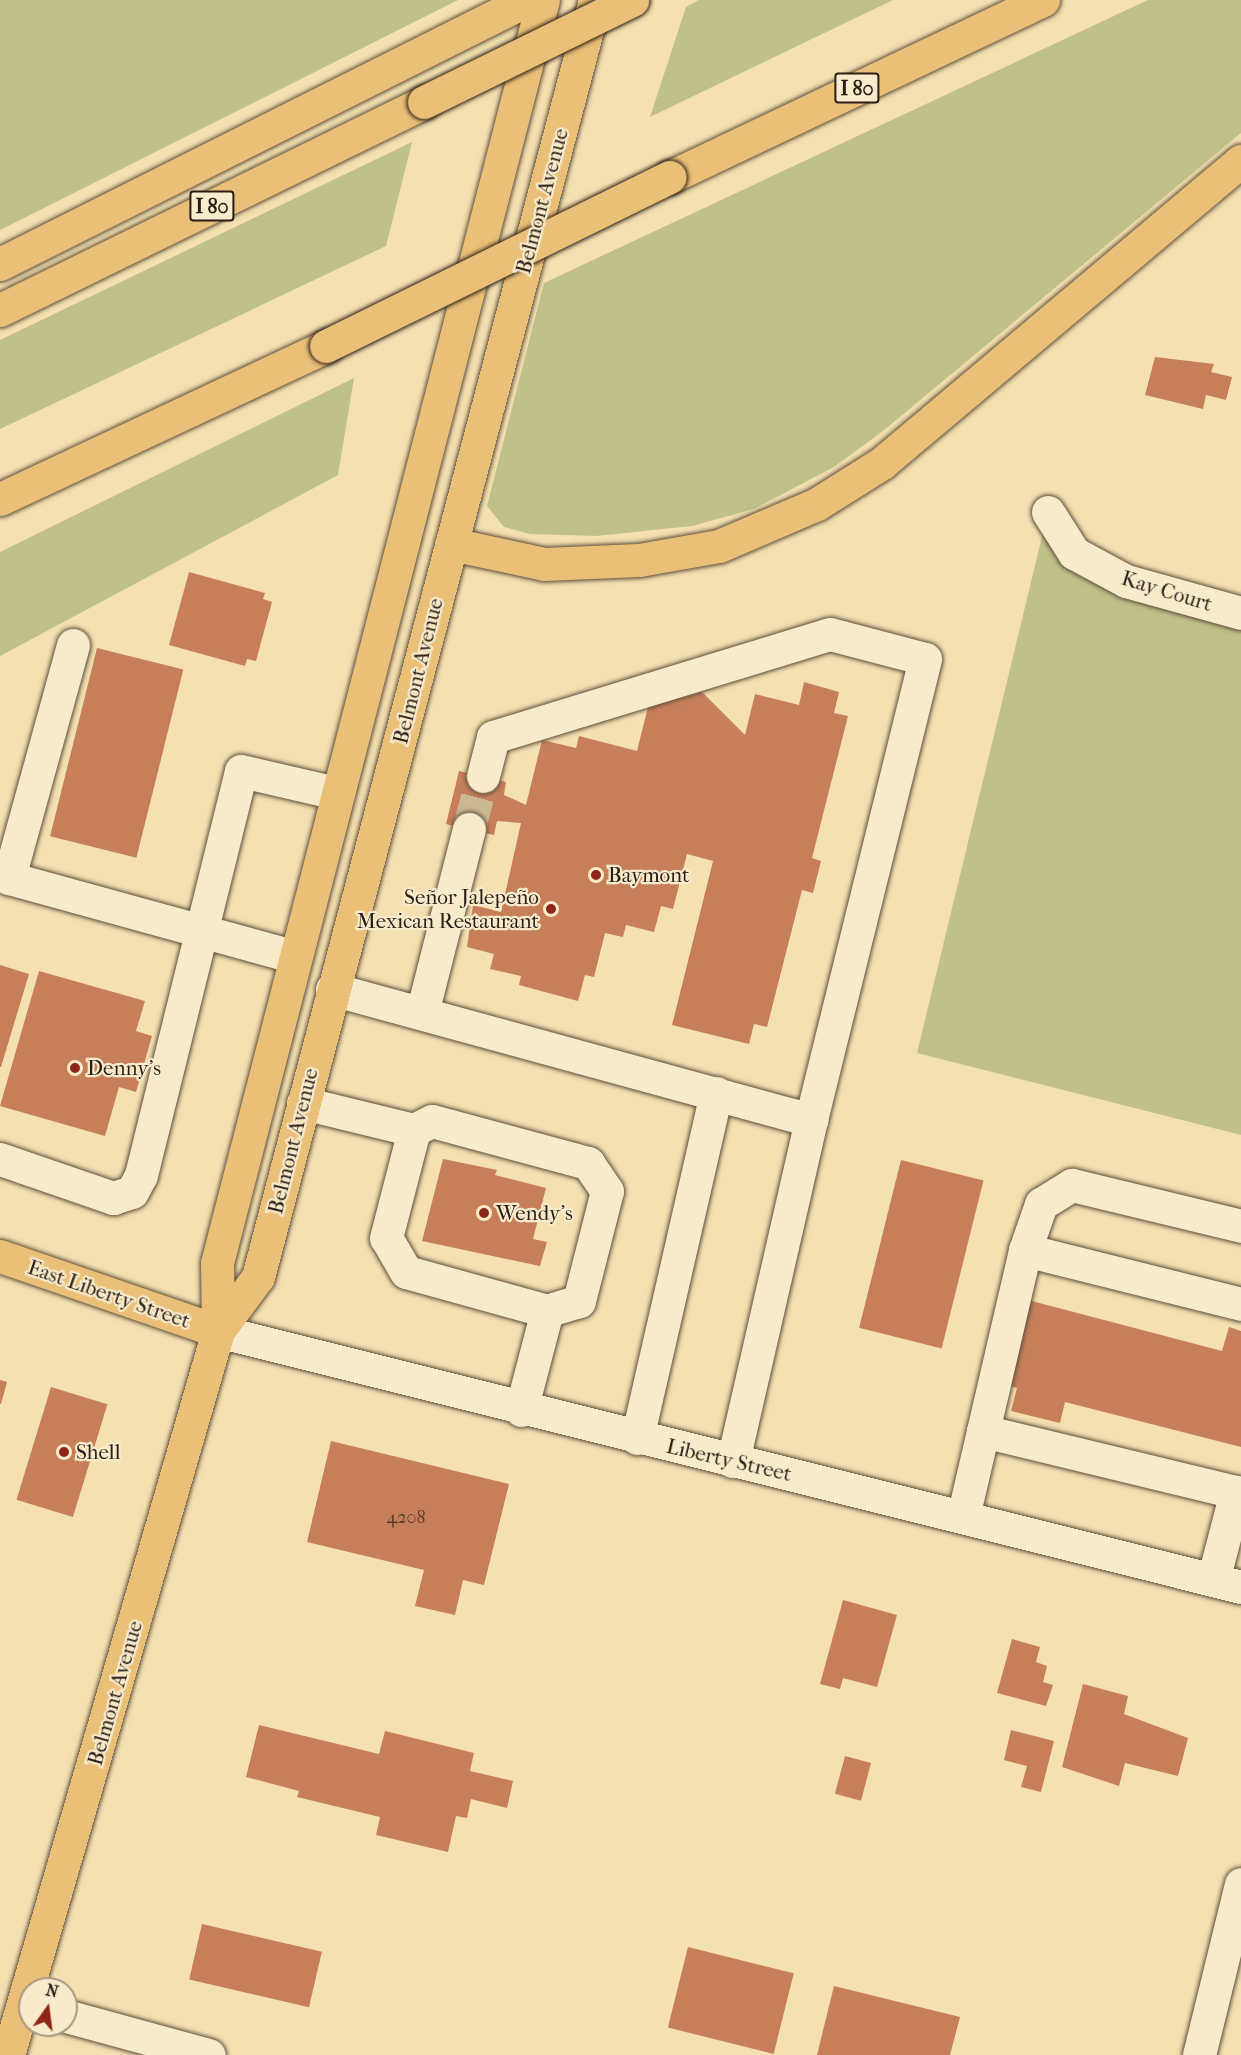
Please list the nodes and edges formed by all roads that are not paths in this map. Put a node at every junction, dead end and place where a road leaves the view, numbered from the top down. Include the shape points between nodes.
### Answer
1 (527, 0) edge
2 (543, 0) edge
3 (595, 0) edge
4 (632, 0) edge
5 (1043, 0) edge
6 (1241, 161) edge
7 (0, 264) edge
8 (0, 310) edge
9 (0, 499) edge
10 (1048, 512) dead end
11 (404, 533) junction
12 (451, 544) junction
13 (1241, 613) edge
14 (73, 645) dead end
15 (483, 776) tunnel mouth
16 (336, 793) junction
17 (469, 829) tunnel mouth
18 (201, 934) junction
19 (295, 957) junction
20 (332, 989) junction
21 (422, 1013) junction
22 (716, 1093) junction
23 (303, 1103) junction
24 (811, 1120) junction
25 (414, 1130) junction
26 (3, 1168) edge
27 (1241, 1226) edge
28 (1025, 1250) junction
29 (0, 1256) edge
30 (1241, 1304) edge
31 (548, 1311) junction
32 (218, 1331) junction
33 (521, 1410) junction
34 (983, 1431) junction
35 (637, 1438) junction
36 (733, 1461) junction
37 (1238, 1493) edge
38 (963, 1517) junction
39 (1227, 1584) edge
40 (1241, 1884) edge
41 (35, 1977) edge
42 (78, 2019) edge
43 (18, 2029) edge
44 (8, 2055) edge
45 (209, 2055) edge
46 (1199, 2055) edge

1 - 7 main road
2 - 11 main road, Belmont Avenue
3 - 12 main road, Belmont Avenue
4 - 8 main road, I 80, bridge
5 - 9 main road, I 80, bridge
6 - 12 main road via 882,462 817,504 719,546 639,560 544,564
10 - 13 street, Kay Court via 1074,553 1126,581
11 - 12 main road
11 - 16 main road, Belmont Avenue
12 - 20 main road, Belmont Avenue
14 - 18 street via 9,878
15 - 24 street via 493,737 830,634 925,659
16 - 18 street via 242,771
16 - 19 main road, Belmont Avenue
17 - 21 street
18 - 19 street
18 - 26 street via 141,1175 132,1191 113,1198
19 - 32 main road, Belmont Avenue via 217,1263
20 - 21 street
20 - 23 main road, Belmont Avenue
21 - 22 street
22 - 24 street
22 - 35 street
23 - 25 street
23 - 32 main road, Belmont Avenue via 258,1277
24 - 36 street
25 - 31 street via 386,1238 406,1272
25 - 31 street via 432,1121 588,1163 607,1191 579,1301
27 - 28 street via 1072,1185 1041,1204
28 - 30 street
28 - 34 street
29 - 32 main road, East Liberty Street
31 - 33 street
32 - 33 street, Liberty Street
32 - 41 main road, Belmont Avenue
33 - 35 street, Liberty Street
34 - 37 street
34 - 38 street
35 - 36 street, Liberty Street
36 - 38 street, Liberty Street
37 - 39 street
38 - 39 street, Liberty Street
40 - 46 street
42 - 45 street
43 - 44 main road, Belmont Avenue

